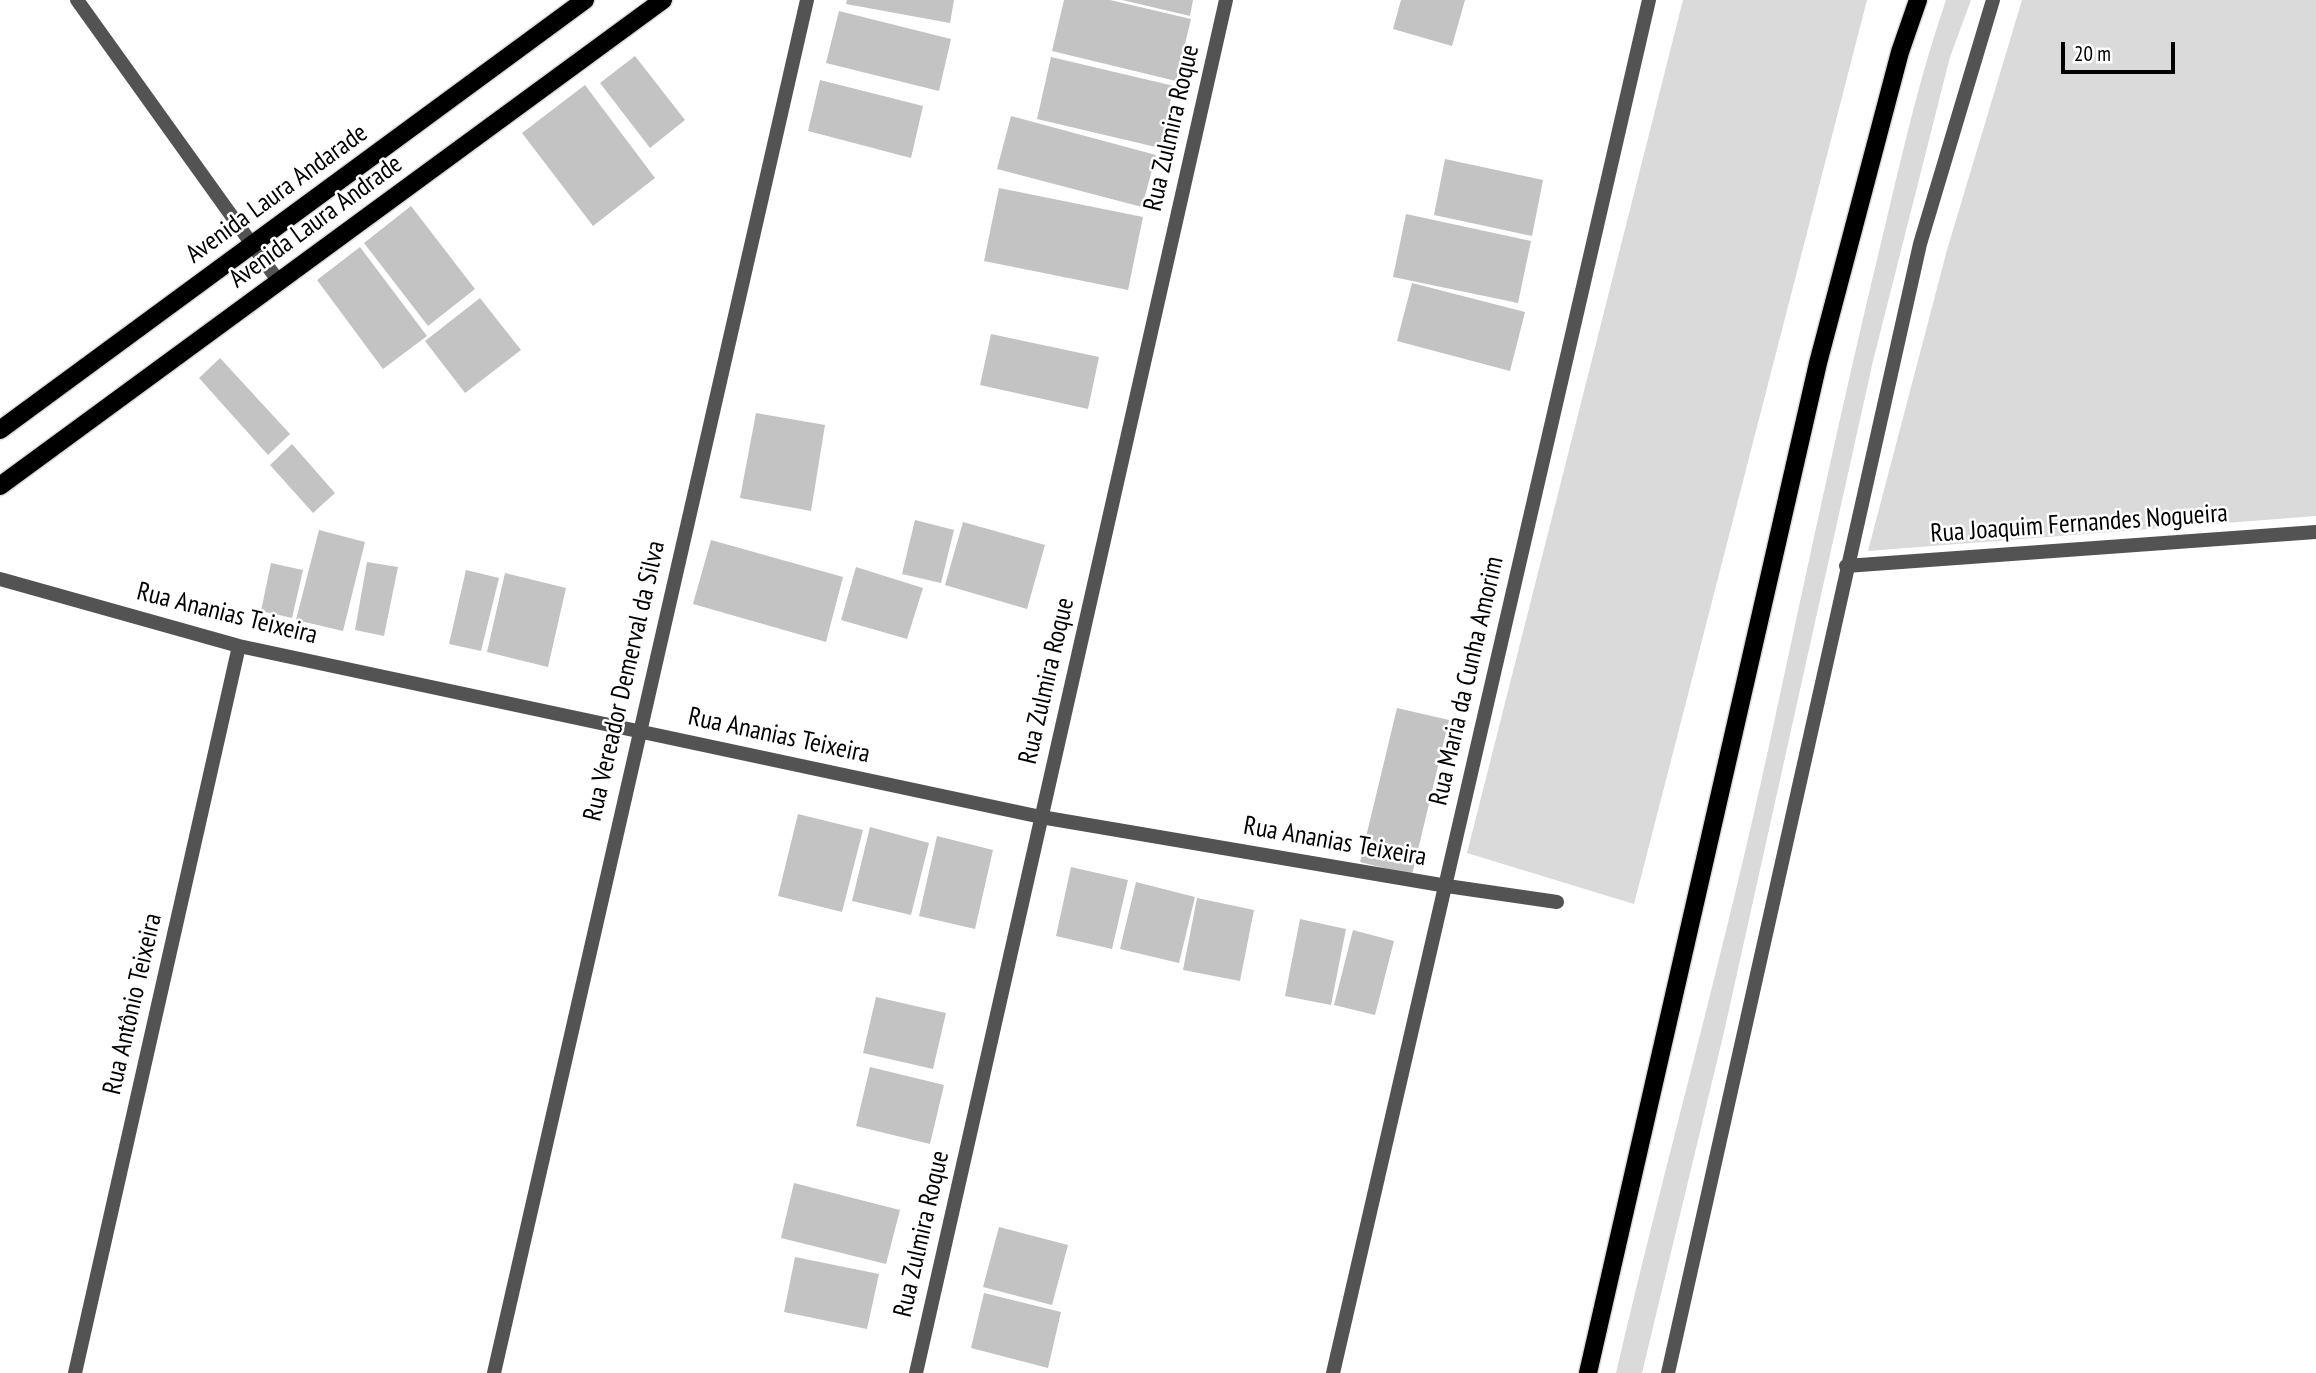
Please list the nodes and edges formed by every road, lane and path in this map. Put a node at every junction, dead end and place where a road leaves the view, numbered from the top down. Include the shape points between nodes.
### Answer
1 (77, 0) edge
2 (585, 0) edge
3 (663, 0) edge
4 (807, 0) edge
5 (1226, 0) edge
6 (1649, 0) edge
7 (1918, 0) edge
8 (1993, 0) edge
9 (252, 244) junction
10 (279, 282) junction
11 (0, 430) edge
12 (0, 486) edge
13 (2316, 532) edge
14 (1846, 566) junction
15 (0, 579) edge
16 (239, 646) junction
17 (639, 731) junction
18 (1041, 817) junction
19 (1447, 886) junction
20 (1557, 902) dead end
21 (75, 1373) edge
22 (494, 1373) edge
23 (916, 1373) edge
24 (1333, 1373) edge
25 (1588, 1373) edge
26 (1668, 1373) edge

1 - 9 street
2 - 9 main road, Avenida Laura Andarade
3 - 10 main road, Avenida Laura Andrade
4 - 17 street, Rua Vereador Demerval da Silva
5 - 18 street, Rua Zulmira Roque
6 - 19 street, Rua Maria da Cunha Amorim
7 - 25 main road via 1900,52 1818,363
8 - 14 street via 1920,244
9 - 10 street
9 - 11 main road, Avenida Laura Andarade
10 - 12 main road, Avenida Laura Andrade
13 - 14 street, Rua Joaquim Fernandes Nogueira
14 - 26 street
15 - 16 street, Rua Ananias Teixeira
16 - 17 street, Rua Ananias Teixeira
16 - 21 street, Rua Antônio Teixeira
17 - 18 street, Rua Ananias Teixeira
17 - 22 street, Rua Vereador Demerval da Silva
18 - 19 street, Rua Ananias Teixeira
18 - 23 street, Rua Zulmira Roque
19 - 20 street, Rua Ananias Teixeira
19 - 24 street, Rua Maria da Cunha Amorim

